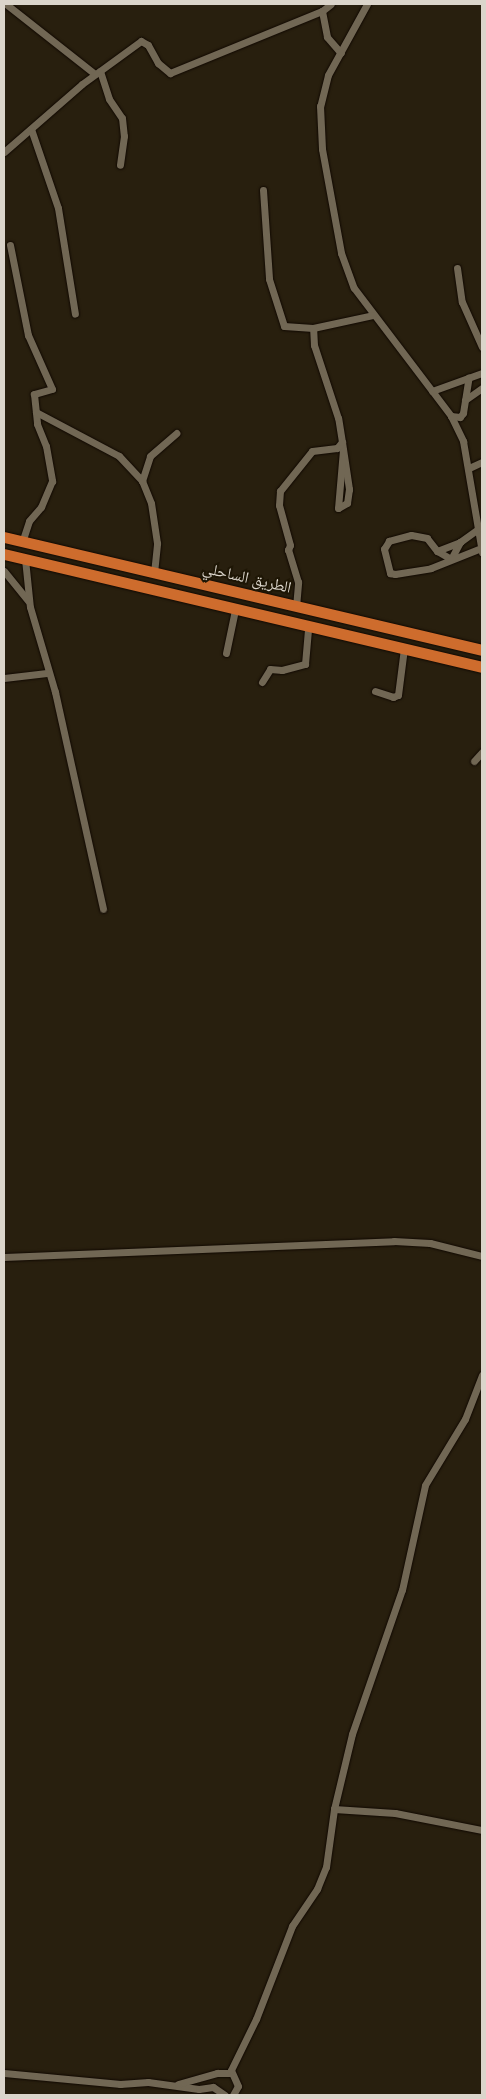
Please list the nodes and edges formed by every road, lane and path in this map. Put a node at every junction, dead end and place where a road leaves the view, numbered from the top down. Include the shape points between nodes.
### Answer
1 (6, 4) edge
2 (331, 4) edge
3 (367, 4) edge
4 (322, 10) junction
5 (341, 53) junction
6 (98, 72) junction
7 (31, 129) junction
8 (4, 152) edge
9 (120, 165) dead end
10 (263, 190) dead end
11 (10, 245) dead end
12 (457, 268) dead end
13 (75, 314) dead end
14 (373, 315) junction
15 (313, 328) junction
16 (482, 347) edge
17 (482, 373) edge
18 (469, 378) junction
19 (482, 388) edge
20 (432, 391) junction
21 (465, 400) junction
22 (36, 412) junction
23 (451, 416) junction
24 (176, 433) dead end
25 (342, 446) junction
26 (482, 462) edge
27 (470, 468) junction
28 (142, 481) junction
29 (478, 529) junction
30 (4, 537) edge
31 (22, 542) junction
32 (460, 542) junction
33 (482, 550) edge
34 (436, 551) junction
35 (4, 554) edge
36 (26, 559) junction
37 (452, 559) junction
38 (4, 571) edge
39 (154, 573) junction
40 (28, 601) junction
41 (296, 607) junction
42 (235, 610) junction
43 (308, 627) junction
44 (482, 643) edge
45 (468, 646) junction
46 (404, 648) junction
47 (482, 650) edge
48 (226, 653) dead end
49 (482, 667) edge
50 (47, 673) junction
51 (4, 678) edge
52 (262, 682) dead end
53 (375, 691) dead end
54 (482, 752) edge
55 (474, 761) dead end
56 (103, 909) dead end
57 (4, 1256) edge
58 (482, 1256) edge
59 (482, 1375) edge
60 (334, 1809) junction
61 (482, 1830) edge
62 (4, 2073) edge
63 (231, 2073) junction
64 (174, 2085) junction
65 (225, 2095) edge
66 (233, 2095) edge

1 - 6 street
2 - 4 street
3 - 5 street
4 - 5 street via 327,37
4 - 6 street via 170,73 158,63 148,45 141,41
5 - 14 street via 328,75 320,106 322,149 341,253 354,288
6 - 7 street
6 - 9 street via 109,99 122,118 124,136
7 - 8 street
7 - 13 street via 58,208
10 - 15 street via 270,279 284,326
11 - 22 street via 28,334 52,389 34,394
12 - 16 street via 462,302
14 - 15 street
14 - 20 street
15 - 25 street via 314,345 338,418
17 - 18 street
18 - 20 street
18 - 21 street
19 - 21 street
20 - 23 street
21 - 23 street via 460,417
22 - 28 street via 119,456
22 - 31 street via 52,481 41,507 28,521
23 - 27 street via 463,441
24 - 28 street via 150,456
25 - 25 street via 349,489 347,503 338,508
25 - 41 street via 312,451 280,491 280,505 290,545 288,550 298,582
26 - 27 street
27 - 29 street
28 - 39 street via 150,503 157,543
29 - 32 street
29 - 33 street
30 - 31 highway, الطريق الساحلي
31 - 39 highway, الطريق الساحلي
32 - 34 street
32 - 37 street
33 - 37 street
34 - 37 street
34 - 37 street via 427,538 411,535 389,541 384,549 390,573 395,574 431,568
35 - 36 highway, الطريق الساحلي
36 - 40 street
36 - 42 highway, الطريق الساحلي
38 - 40 street
39 - 41 highway, الطريق الساحلي
40 - 50 street
41 - 45 highway, الطريق الساحلي
42 - 43 highway, الطريق الساحلي
42 - 48 street
43 - 46 highway, الطريق الساحلي
43 - 52 street via 305,664 282,670 270,668
44 - 45 highway
45 - 47 highway, الطريق الساحلي
46 - 49 highway, الطريق الساحلي
46 - 53 street via 398,695 393,697
50 - 51 street
50 - 56 street via 70,754
54 - 55 street
57 - 58 street via 394,1241 430,1243
59 - 60 street via 465,1419 425,1484 402,1590 355,1722
60 - 61 street via 395,1813
60 - 63 street via 331,1847 321,1880 292,1926
62 - 64 street via 120,2084
63 - 64 street via 217,2073
63 - 66 street via 238,2086
64 - 65 street via 216,2088

